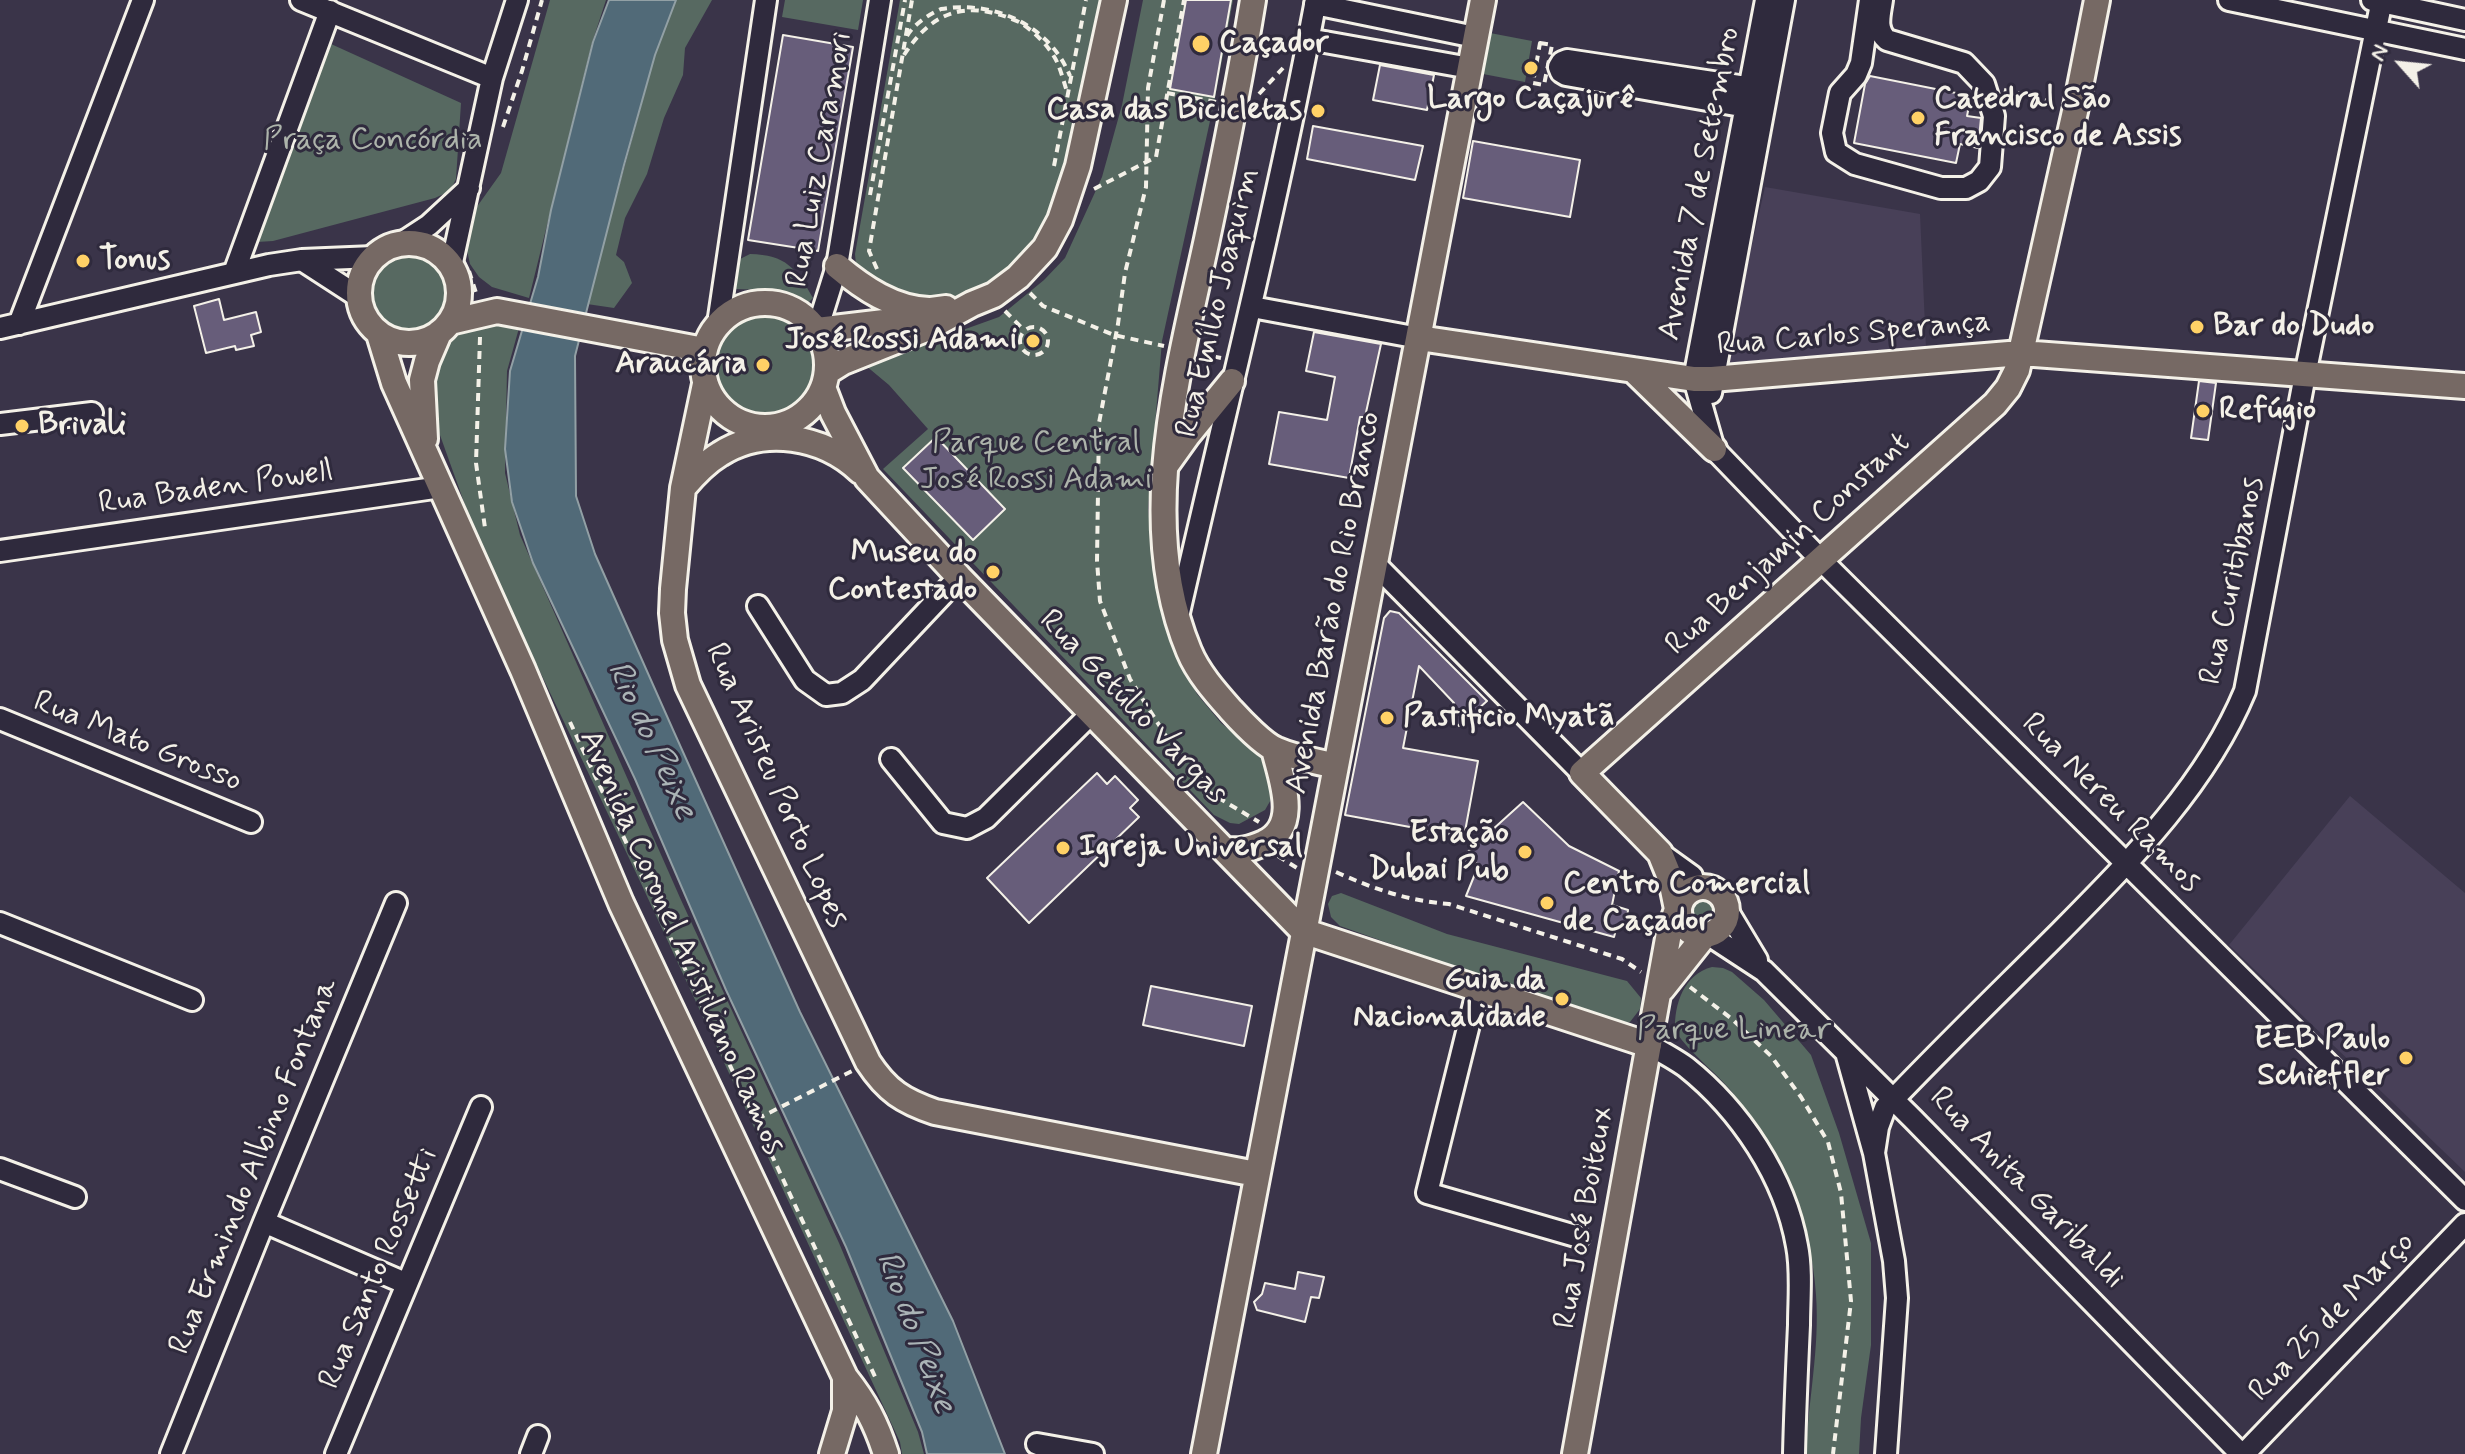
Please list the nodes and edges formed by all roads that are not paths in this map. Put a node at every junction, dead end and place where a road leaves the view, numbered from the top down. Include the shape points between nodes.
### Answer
1 (143, 0) edge
2 (301, 0) edge
3 (517, 0) edge
4 (766, 0) edge
5 (880, 0) edge
6 (1114, 0) edge
7 (1253, 0) edge
8 (1483, 0) edge
9 (1766, 0) edge
10 (1784, 0) edge
11 (1870, 0) edge
12 (1882, 0) edge
13 (2097, 0) edge
14 (2233, 0) edge
15 (2378, 1) edge
16 (1315, 2) edge
17 (330, 11) junction
18 (2465, 20) edge
19 (2376, 30) junction
20 (1475, 37) junction
21 (1308, 39) junction
22 (2465, 49) edge
23 (1470, 68) junction
24 (492, 78) junction
25 (1757, 99) junction
26 (469, 188) junction
27 (400, 244) junction
28 (374, 257) junction
29 (302, 260) junction
30 (837, 266) junction
31 (234, 273) junction
32 (455, 276) junction
33 (359, 297) junction
34 (972, 304) junction
35 (1252, 307) junction
36 (931, 310) junction
37 (497, 313) junction
38 (718, 324) junction
39 (10, 326) edge
40 (445, 327) junction
41 (817, 330) junction
42 (379, 334) junction
43 (1419, 338) junction
44 (704, 350) junction
45 (2021, 353) junction
46 (1633, 370) junction
47 (2305, 375) junction
48 (1703, 379) junction
49 (825, 380) junction
50 (1232, 381) junction
51 (705, 384) junction
52 (2465, 386) edge
53 (92, 413) dead end
54 (0, 424) edge
55 (1714, 449) junction
56 (426, 453) junction
57 (1164, 470) junction
58 (867, 478) junction
59 (441, 487) junction
60 (683, 488) junction
61 (0, 551) edge
62 (1821, 560) junction
63 (1376, 565) junction
64 (959, 577) junction
65 (758, 606) dead end
66 (1178, 619) junction
67 (1092, 713) junction
68 (0, 719) edge
69 (1274, 749) junction
70 (891, 759) dead end
71 (1335, 766) junction
72 (1582, 773) junction
73 (251, 822) dead end
74 (1226, 850) junction
75 (1660, 853) junction
76 (2128, 864) junction
77 (1692, 876) dead end
78 (396, 903) dead end
79 (1677, 909) junction
80 (1727, 910) junction
81 (0, 923) edge
82 (1303, 931) junction
83 (1707, 935) junction
84 (1764, 971) junction
85 (1662, 985) junction
86 (1478, 988) junction
87 (192, 1000) dead end
88 (1649, 1045) junction
89 (1847, 1054) junction
90 (1893, 1099) junction
91 (481, 1107) dead end
92 (1874, 1153) junction
93 (0, 1169) edge
94 (1256, 1174) junction
95 (75, 1197) dead end
96 (2465, 1200) edge
97 (264, 1222) junction
98 (2465, 1224) edge
99 (1579, 1237) dead end
100 (405, 1283) junction
101 (845, 1377) junction
102 (1037, 1444) dead end
103 (171, 1454) edge
104 (336, 1454) edge
105 (832, 1454) edge
106 (886, 1454) edge
107 (1093, 1454) edge
108 (1204, 1454) edge
109 (1575, 1454) edge
110 (1794, 1454) edge
111 (1886, 1454) edge
112 (2242, 1454) edge

1 - 39 street
2 - 17 street
3 - 24 street
4 - 38 street
5 - 30 street, Rua Luiz Caramori
6 - 34 main road via 1086,133 1060,220 1045,248 1018,277
7 - 57 main road
8 - 20 main road, Avenida Barão do Rio Branco
9 - 25 street, Avenida 7 de Setembro
10 - 25 street, Avenida 7 de Setembro
11 - 12 street via 1861,63 1840,93 1832,133 1836,152 1855,164 1913,181 1966,188 1990,167 1994,116 1984,84 1964,63 1887,40 1878,26
13 - 45 main road, Rua Benjamin Constant
14 - 19 street
15 - 18 street
15 - 19 street, Rua Curitibanos
16 - 20 street
16 - 21 street, Rua Emílio Joaquim
17 - 24 street
17 - 31 street
19 - 22 street
19 - 47 street, Rua Curitibanos
20 - 23 main road, Avenida Barão do Rio Branco
21 - 23 street
21 - 35 street, Rua Emílio Joaquim
23 - 43 main road, Avenida Barão do Rio Branco
24 - 26 street
25 - 25 street via 1567,60 1559,67 1566,75
25 - 48 street, Avenida 7 de Setembro
26 - 27 street
26 - 32 street
27 - 28 main road
27 - 32 main road via 429,247 442,255
28 - 29 street
28 - 33 main road via 365,269
29 - 31 street
29 - 33 street
30 - 36 main road via 879,295
30 - 41 street, Rua Luiz Caramori
31 - 39 street
32 - 37 main road
32 - 40 main road via 459,297
33 - 42 main road via 362,312
34 - 36 main road
34 - 49 main road via 843,362
35 - 43 street, Rua Carlos Sperança
35 - 50 street, Rua Emílio Joaquim
36 - 41 main road via 901,320
37 - 40 main road
37 - 44 main road
38 - 41 main road via 745,305 761,302 793,308
38 - 44 main road
40 - 42 main road via 425,341 409,344
40 - 56 main road, Avenida Coronel Aristiliano Ramos via 422,380
41 - 49 main road
42 - 56 main road, Avenida Coronel Aristiliano Ramos via 394,383
43 - 46 main road, Rua Carlos Sperança
43 - 63 main road, Avenida Barão do Rio Branco
44 - 51 main road
45 - 47 main road, Rua Carlos Sperança
45 - 48 main road, Rua Carlos Sperança
45 - 62 main road, Rua Benjamin Constant via 2017,370 1995,404
46 - 48 main road, Rua Carlos Sperança
46 - 55 main road
47 - 52 main road, Rua Carlos Sperança
47 - 76 street, Rua Curitibanos via 2245,691 2199,774
48 - 55 street, Rua Nereu Ramos
49 - 51 main road via 815,402 796,418 772,427 738,421 724,412
49 - 58 main road, Rua Getúlio Vargas via 833,413
50 - 57 main road
50 - 66 street, Rua Emílio Joaquim
51 - 60 main road, Rua Aristeu Porto Lopes
53 - 54 street
55 - 62 street, Rua Nereu Ramos
56 - 59 main road, Avenida Coronel Aristiliano Ramos
57 - 66 main road via 1167,569
58 - 60 main road via 825,447 773,438 722,452
58 - 64 main road, Rua Getúlio Vargas
59 - 61 street, Rua Baden Powell
59 - 101 main road, Avenida Coronel Aristiliano Ramos via 621,903
60 - 94 main road, Rua Aristeu Porto Lopes via 672,613 680,664 880,1080 911,1103 935,1112
62 - 72 main road, Rua Benjamin Constant
62 - 76 street, Rua Nereu Ramos
63 - 71 main road, Avenida Barão do Rio Branco
63 - 72 street
64 - 65 street via 862,680 842,693 826,695 805,680
64 - 67 main road, Rua Getúlio Vargas
66 - 69 main road via 1190,654 1215,693
67 - 70 street via 986,818 967,828 943,823
67 - 74 main road, Rua Getúlio Vargas
68 - 73 street, Rua Mato Grosso
69 - 71 main road
69 - 74 main road via 1287,805 1282,829 1243,851
71 - 82 main road, Avenida Barão do Rio Branco
72 - 75 main road
74 - 82 main road, Rua Getúlio Vargas
75 - 77 street
75 - 79 main road
76 - 90 street, Rua Curitibanos
76 - 96 street, Rua Nereu Ramos
78 - 97 street, Rua Ermindo Albino Fontana
79 - 80 main road via 1685,894 1707,887 1721,895
79 - 83 main road via 1685,928
79 - 85 main road, Rua José Boiteux
80 - 83 main road via 1723,924
80 - 84 street, Rua Anita Garibaldi
81 - 87 street
82 - 86 main road, Rua Getúlio Vargas
82 - 94 main road, Avenida Barão do Rio Branco
83 - 84 street, Rua Anita Garibaldi
83 - 85 main road, Rua José Boiteux
84 - 89 street, Rua Anita Garibaldi
85 - 88 main road, Rua José Boiteux
86 - 88 main road, Rua Getúlio Vargas
86 - 99 street via 1427,1193
88 - 109 main road, Rua José Boiteux
88 - 110 street via 1684,1066 1719,1097 1767,1165 1783,1200 1797,1246 1800,1293
89 - 90 street, Rua Anita Garibaldi
89 - 92 street
90 - 92 street via 1878,1127
90 - 112 street, Rua Anita Garibaldi
91 - 100 street, Rua Santo Rossetti
92 - 111 street via 1897,1298
93 - 95 street
94 - 108 main road, Avenida Barão do Rio Branco
97 - 100 street
97 - 103 street, Rua Ermindo Albino Fontana
98 - 112 street, Rua 25 de Março
100 - 104 street, Rua Santo Rossetti
101 - 105 main road via 845,1411
101 - 106 main road, Avenida Coronel Aristiliano Ramos via 865,1402
102 - 107 street

